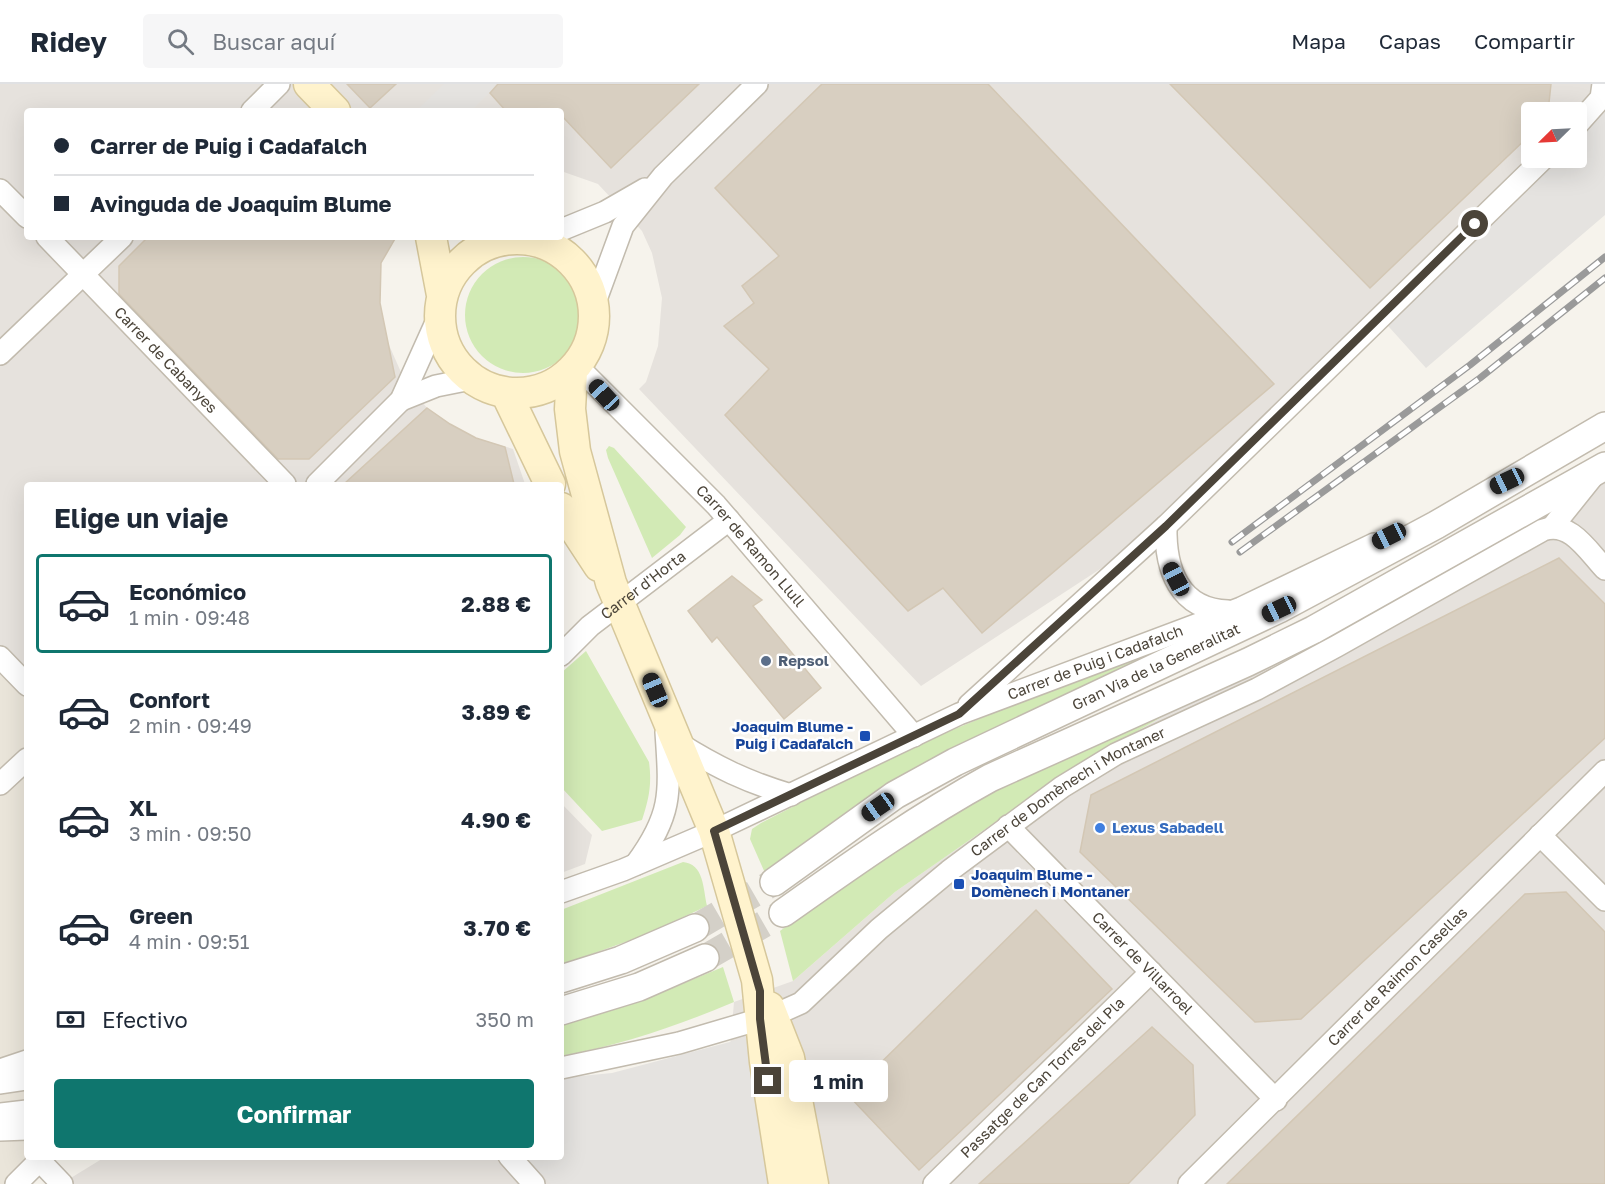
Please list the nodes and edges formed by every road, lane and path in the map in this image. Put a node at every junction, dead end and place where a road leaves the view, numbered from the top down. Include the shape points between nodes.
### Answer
1 (279, 84) edge
2 (309, 84) edge
3 (757, 84) edge
4 (1603, 84) edge
5 (255, 108) edge
6 (331, 108) edge
7 (1587, 114) edge
8 (1534, 168) edge
9 (663, 176) junction
10 (0, 190) edge
11 (24, 214) edge
12 (564, 229) edge
13 (50, 240) edge
14 (119, 240) edge
15 (430, 240) edge
16 (511, 240) edge
17 (529, 240) edge
18 (84, 274) junction
19 (594, 305) junction
20 (440, 306) junction
21 (0, 354) edge
22 (574, 369) junction
23 (471, 379) junction
24 (506, 393) junction
25 (401, 400) junction
26 (1605, 426) edge
27 (1602, 467) edge
28 (1526, 472) junction
29 (283, 482) edge
30 (319, 482) edge
31 (549, 482) edge
32 (564, 513) edge
33 (729, 520) junction
34 (1166, 526) junction
35 (1553, 526) junction
36 (1605, 569) edge
37 (615, 594) junction
38 (1232, 611) junction
39 (564, 652) edge
40 (0, 657) edge
41 (24, 682) edge
42 (664, 711) junction
43 (959, 714) junction
44 (914, 736) junction
45 (678, 743) junction
46 (24, 762) edge
47 (1605, 771) edge
48 (0, 784) edge
49 (791, 795) junction
50 (1008, 826) junction
51 (714, 831) junction
52 (1540, 835) junction
53 (636, 864) junction
54 (774, 882) tunnel mouth
55 (564, 891) edge
56 (1605, 900) edge
57 (783, 913) tunnel mouth
58 (695, 928) tunnel mouth
59 (705, 958) tunnel mouth
60 (1151, 972) junction
61 (564, 978) edge
62 (765, 1008) junction
63 (564, 1010) edge
64 (24, 1062) edge
65 (564, 1067) edge
66 (0, 1070) edge
67 (24, 1076) edge
68 (0, 1080) edge
69 (1276, 1100) junction
70 (24, 1114) edge
71 (0, 1117) edge
72 (24, 1129) edge
73 (0, 1130) edge
74 (41, 1160) edge
75 (43, 1160) edge
76 (513, 1160) edge
77 (16, 1184) edge
78 (62, 1184) edge
79 (534, 1184) edge
80 (784, 1184) edge
81 (813, 1184) edge
82 (934, 1184) edge
83 (1189, 1184) edge

1 - 5 street
2 - 6 main road
3 - 9 street
4 - 7 street via 1601,98
8 - 34 street, Carrer de Puig i Cadafalch
9 - 12 street via 615,207
9 - 19 street via 623,226
10 - 11 street
13 - 18 street, Carrer de Cabanyes
14 - 18 street
15 - 20 main road
16 - 20 main road via 471,254 459,264
17 - 19 main road via 552,248 574,264
18 - 21 street
18 - 29 street, Carrer de Cabanyes
19 - 22 main road via 591,336
20 - 23 main road via 453,360
20 - 25 street
22 - 24 main road via 560,381 538,390
22 - 33 street, Carrer de Ramon Llull
22 - 37 main road via 570,417 575,451
23 - 24 main road
23 - 25 street via 436,386
24 - 31 main road
25 - 30 street
26 - 28 street, Gran Via de la Generalitat
27 - 35 street, Carrer de Domènech i Montaner
27 - 57 street via 1312,630 951,799
28 - 38 street, Carrer de Puig i Cadafalch
28 - 54 street, Gran Via de la Generalitat via 1279,609 955,762 895,795
32 - 37 main road
33 - 37 street, Carrer d'Horta
33 - 44 street, Carrer de Ramon Llull
34 - 38 street, Carrer de Puig i Cadafalch via 1168,564 1184,594 1210,611
34 - 43 street, Carrer de Puig i Cadafalch
35 - 36 street via 1568,531
35 - 50 street, Carrer de Domènech i Montaner via 1257,689 1116,754
37 - 39 street, Carrer d'Horta
37 - 42 main road
38 - 43 street, Carrer de Puig i Cadafalch
40 - 41 street
42 - 45 main road
42 - 53 street via 669,792 663,820
43 - 44 street, Carrer de Puig i Cadafalch
44 - 49 street, Carrer de Puig i Cadafalch
45 - 49 street via 722,771
45 - 51 main road
46 - 48 street
47 - 52 street, Carrer de Raimon Casellas
49 - 51 street, Carrer de Puig i Cadafalch
50 - 60 street, Carrer de Villarroel
50 - 62 street, Carrer de Domènech i Montaner via 879,929 801,1003
51 - 53 street, Carrer de Puig i Cadafalch
51 - 62 main road
52 - 56 street
52 - 69 street, Carrer de Raimon Casellas
53 - 55 street, Carrer de Puig i Cadafalch
58 - 61 street via 621,960
59 - 63 street via 639,987
60 - 69 street, Carrer de Villarroel
60 - 82 street, Passatge de Can Torres del Pla
62 - 65 street, Carrer de Domènech i Montaner via 670,1045
62 - 80 main road
62 - 81 main road via 789,1058
64 - 66 street
67 - 68 street
69 - 83 street, Carrer de Raimon Casellas
70 - 71 street
72 - 73 street
74 - 77 street
75 - 78 street
76 - 79 street

